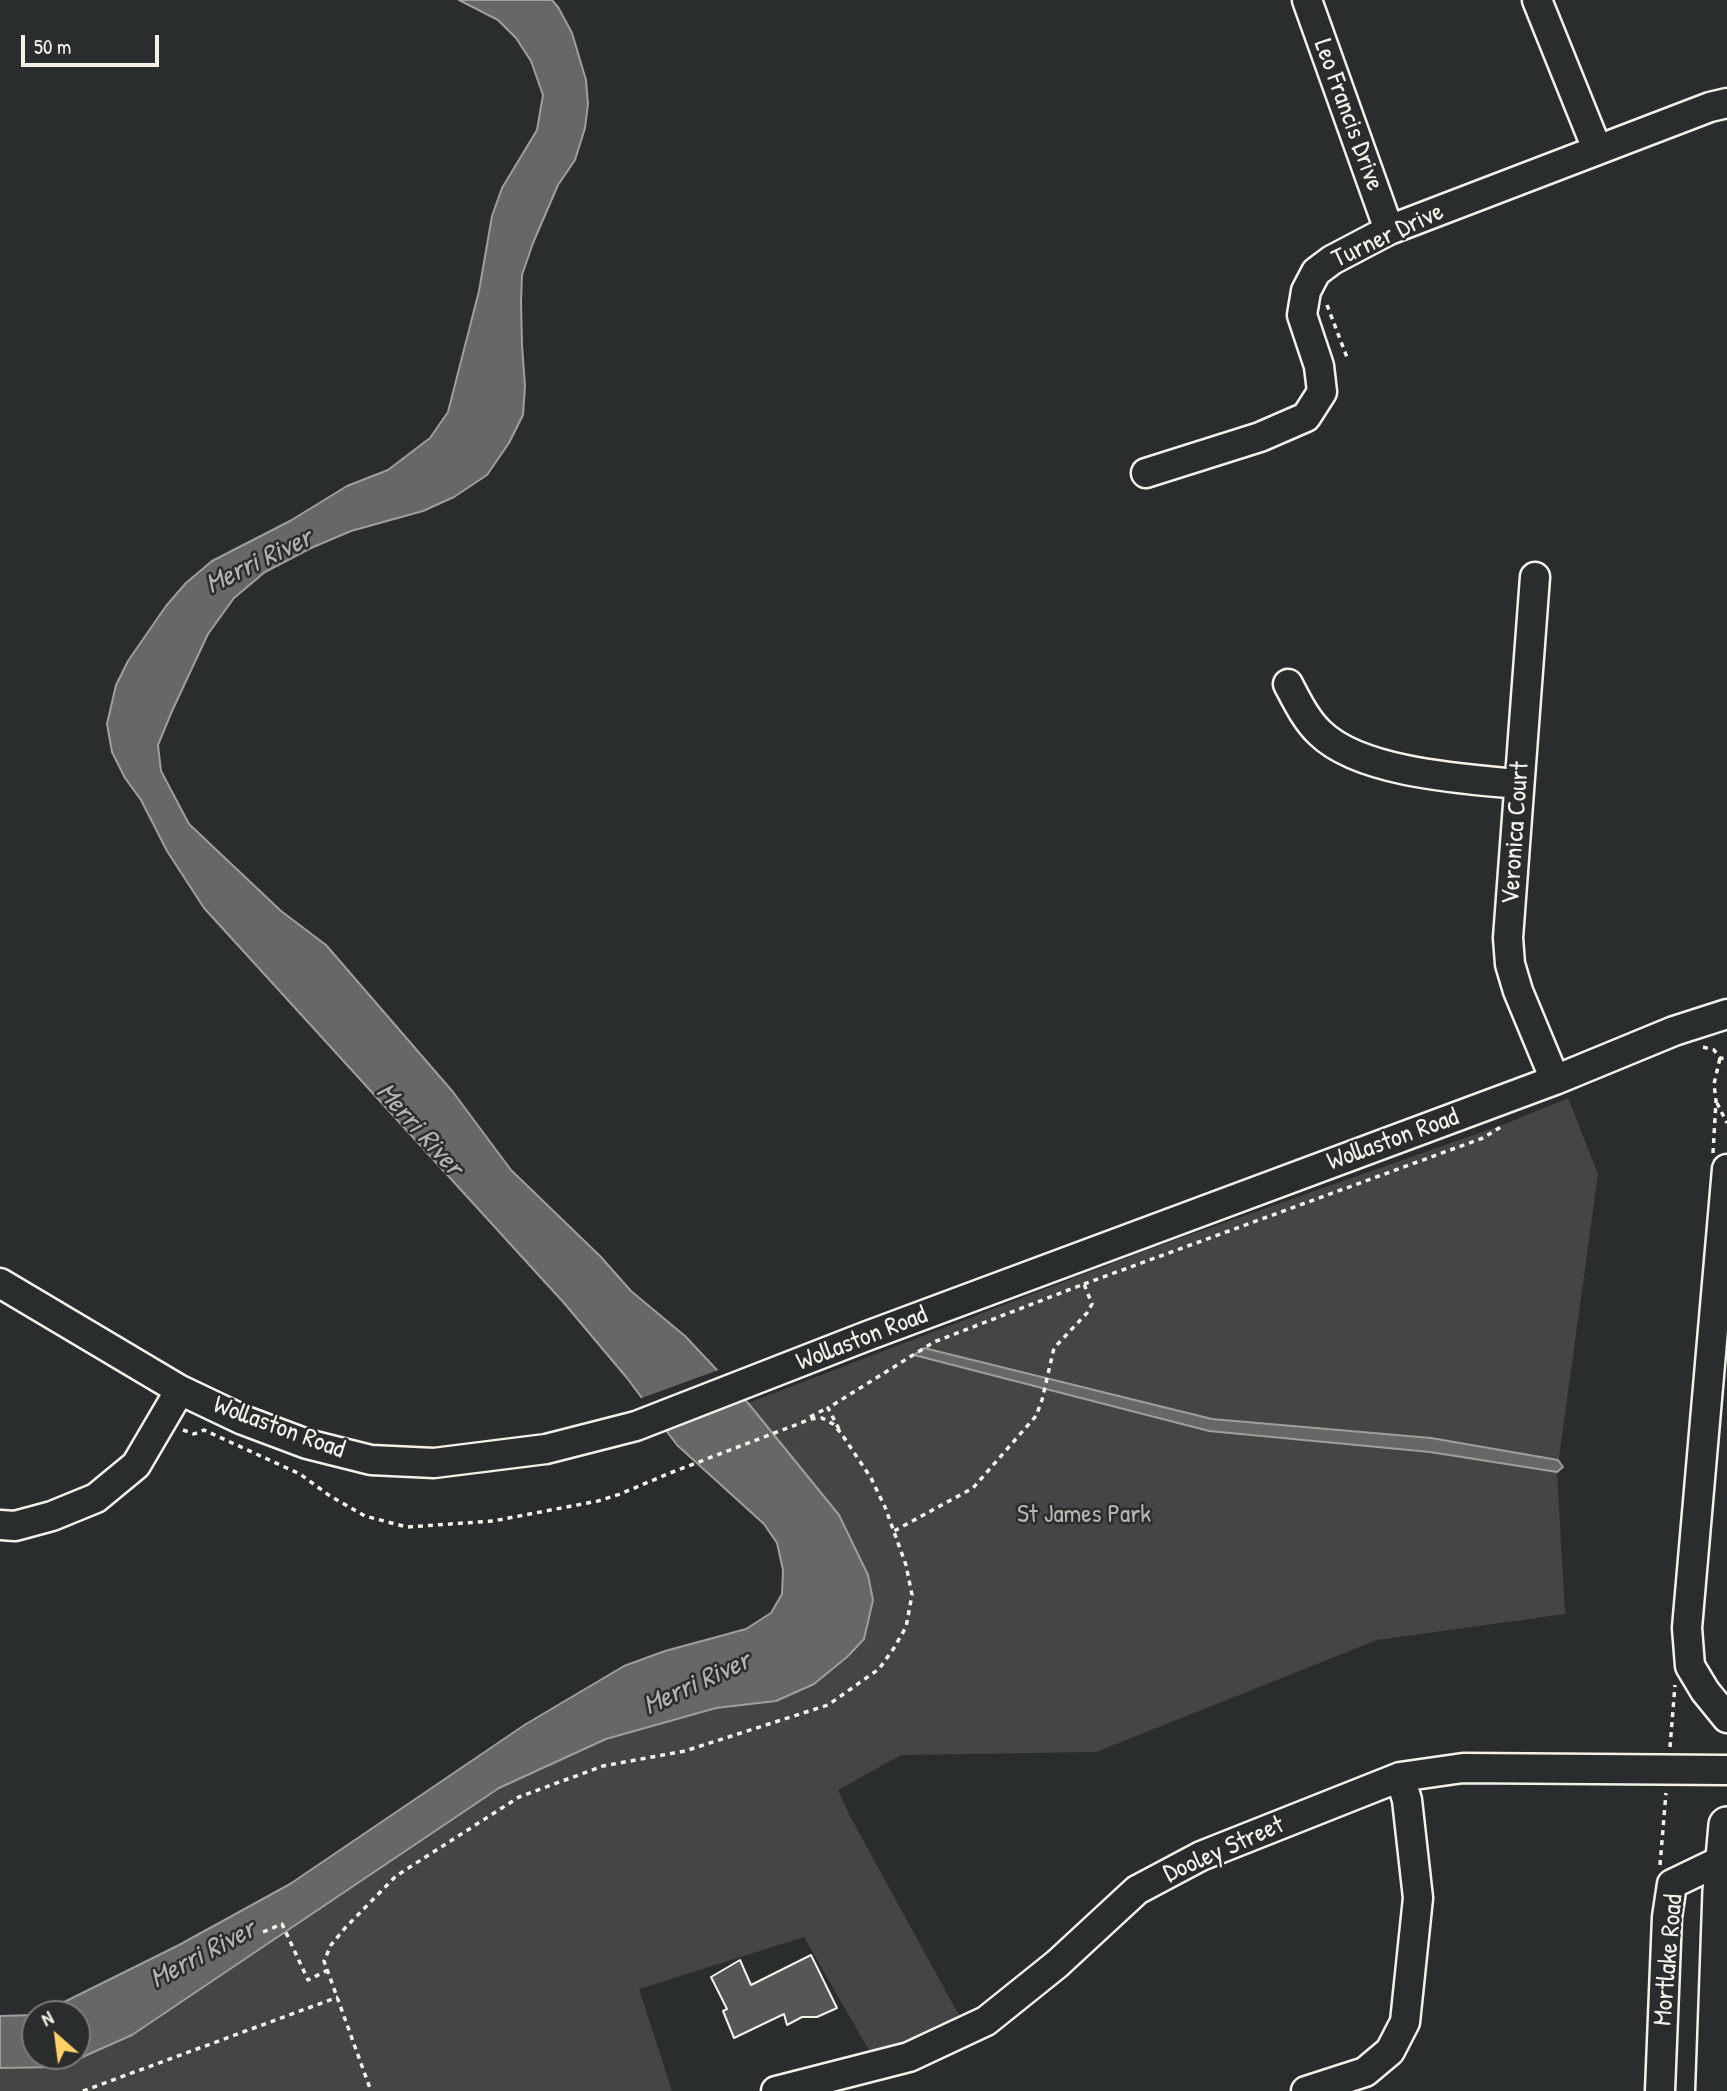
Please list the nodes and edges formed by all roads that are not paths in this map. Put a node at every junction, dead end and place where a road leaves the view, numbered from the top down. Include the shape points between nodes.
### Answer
1 (1307, 0) edge
2 (1537, 0) edge
3 (1727, 103) edge
4 (1597, 149) junction
5 (1389, 230) junction
6 (1146, 473) dead end
7 (1535, 577) dead end
8 (1288, 684) dead end
9 (1519, 784) junction
10 (1727, 1014) edge
11 (1555, 1080) junction
12 (1727, 1169) edge
13 (0, 1283) edge
14 (180, 1390) junction
15 (0, 1525) edge
16 (1727, 1718) edge
17 (1727, 1770) edge
18 (1400, 1777) junction
19 (1727, 1825) edge
20 (1724, 1880) edge
21 (1722, 2002) edge
22 (776, 2091) edge
23 (1306, 2091) edge
24 (1660, 2091) edge
25 (1714, 2091) edge

1 - 5 street, Leo Francis Drive
2 - 4 street
3 - 4 street, Turner Drive
4 - 5 street, Turner Drive
5 - 6 street, Turner Drive via 1315,272 1306,291 1302,315 1319,366 1322,392 1306,417 1261,437
7 - 9 street, Veronica Court
8 - 9 street via 1304,714 1342,750 1404,770
9 - 11 street, Veronica Court via 1510,964
10 - 11 street, Wollaston Road
11 - 14 street, Wollaston Road via 636,1426 547,1449 433,1463 371,1460 307,1444
12 - 16 street via 1687,1628 1690,1666
13 - 14 street, Wollaston Road
14 - 15 street via 136,1465 96,1498 40,1519
17 - 18 street, Dooley Street via 1463,1768
18 - 22 street, Dooley Street via 1200,1856 1137,1890 986,2021 909,2057
18 - 23 street via 1407,1800 1418,1898 1405,2022 1390,2051 1365,2072
19 - 20 main road, Mortlake Road
20 - 21 main road, Mortlake Road
20 - 24 street, Mortlake Road via 1672,1884
21 - 25 main road, Mortlake Road

